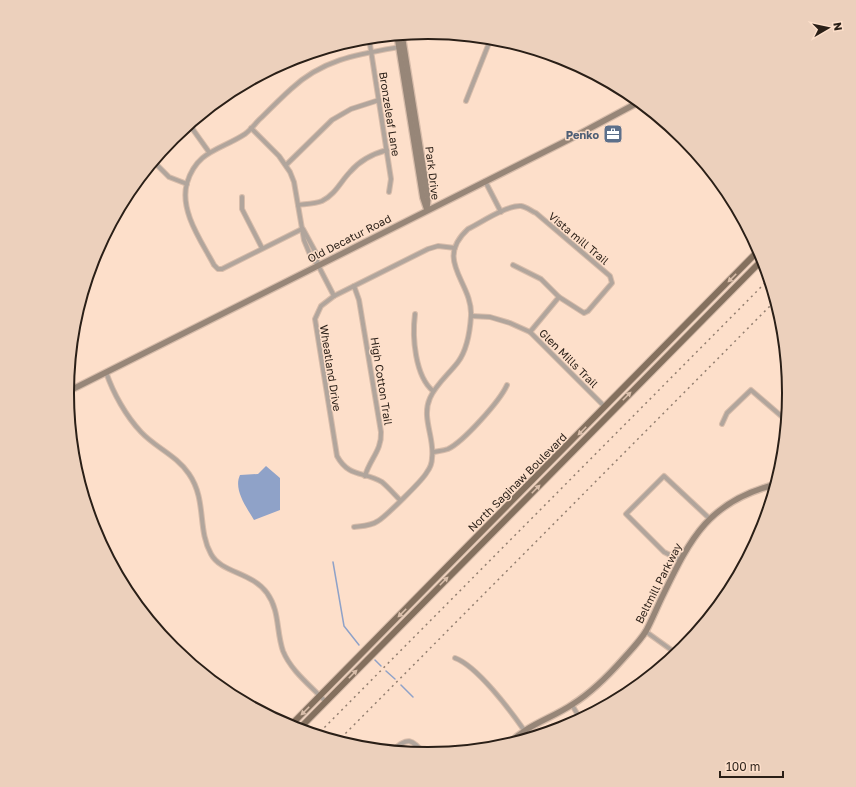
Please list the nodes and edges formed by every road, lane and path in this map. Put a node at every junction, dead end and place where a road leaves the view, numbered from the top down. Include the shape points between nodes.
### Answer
1 (402, 40) edge
2 (399, 41) edge
3 (370, 44) edge
4 (488, 45) edge
5 (401, 46) junction
6 (371, 51) junction
7 (379, 100) junction
8 (466, 101) dead end
9 (633, 105) edge
10 (251, 128) junction
11 (192, 129) edge
12 (387, 150) junction
13 (209, 152) junction
14 (157, 165) edge
15 (286, 165) junction
16 (485, 180) junction
17 (187, 184) junction
18 (389, 192) dead end
19 (242, 197) dead end
20 (298, 205) junction
21 (427, 210) junction
22 (501, 212) junction
23 (302, 229) junction
24 (262, 248) junction
25 (455, 248) junction
26 (754, 255) edge
27 (758, 264) edge
28 (318, 265) junction
29 (513, 265) dead end
30 (354, 286) junction
31 (334, 296) junction
32 (559, 297) junction
33 (415, 314) dead end
34 (471, 316) junction
35 (530, 332) junction
36 (106, 372) junction
37 (507, 385) dead end
38 (74, 388) edge
39 (433, 391) junction
40 (604, 407) junction
41 (782, 417) edge
42 (722, 424) dead end
43 (433, 452) junction
44 (365, 476) junction
45 (770, 487) edge
46 (400, 500) junction
47 (710, 518) junction
48 (354, 527) dead end
49 (680, 560) junction
50 (645, 632) junction
51 (672, 651) edge
52 (455, 658) dead end
53 (320, 696) junction
54 (326, 702) junction
55 (572, 705) junction
56 (578, 714) edge
57 (294, 722) edge
58 (303, 725) edge
59 (524, 730) junction
60 (517, 737) edge
61 (398, 746) edge
62 (419, 748) edge

1 - 5 street, Park Drive
2 - 5 street, Park Drive
3 - 6 street, Bronzeleaf Lane
4 - 8 street
5 - 6 street
5 - 21 street, Park Drive via 423,198
6 - 7 street, Bronzeleaf Lane
6 - 10 street via 336,61 313,73 292,88
7 - 12 street, Bronzeleaf Lane
7 - 15 street via 351,109 332,120
9 - 16 street, Old Decatur Road
10 - 13 street
10 - 15 street
11 - 13 street
12 - 18 street, Bronzeleaf Lane via 391,180
12 - 20 street via 362,161 327,198
13 - 17 street via 195,166
14 - 17 street via 168,177
15 - 20 street via 294,182
16 - 21 street, Old Decatur Road
16 - 22 street
17 - 24 street via 186,202 189,214 214,265 222,268
19 - 24 street via 242,209
20 - 23 street
21 - 28 street, Old Decatur Road
22 - 25 street via 468,229
22 - 32 street, Vista mill Trail via 521,206 536,213 610,276 612,283 584,313
23 - 24 street
23 - 28 street via 316,253
25 - 30 street, Wheatland Drive via 438,246 428,249
25 - 34 street via 455,270 470,301
26 -> 40 main road, North Saginaw Boulevard
54 -> 27 main road, North Saginaw Boulevard
28 - 31 street
28 - 36 street, Old Decatur Road
29 - 32 street via 541,279
30 - 31 street, Wheatland Drive
30 - 44 street, High Cotton Trail via 359,300 381,432 381,445
31 - 44 street, Wheatland Drive via 318,309 315,325 335,449 345,468
32 - 35 street
33 - 39 street via 413,328 419,367 423,379
34 - 35 street, Glen Mills Trail via 490,317
34 - 39 street via 462,356
35 - 40 street, Glen Mills Trail
36 - 38 street, Old Decatur Road
36 - 53 street via 125,409 141,432 182,464 196,486 206,542 212,555 221,565 258,582 267,593 278,614 287,659
37 - 43 street via 498,401 459,441 448,449
39 - 43 street via 426,411
40 -> 53 main road, North Saginaw Boulevard
41 - 42 street via 751,390 727,413
43 - 46 street via 427,473
44 - 46 street, Wheatland Drive via 382,483
45 - 47 street, Beltmill Parkway via 740,497
46 - 48 street via 378,521
47 - 49 street, Beltmill Parkway via 691,539
47 - 49 street via 664,476 626,514 664,552
49 - 50 street, Beltmill Parkway
50 - 51 street
50 - 55 street, Beltmill Parkway via 603,680
52 - 59 street via 466,664 492,691
53 - 54 street
53 -> 57 main road, North Saginaw Boulevard
54 - 58 main road, North Saginaw Boulevard
55 - 56 street
55 - 59 street, Beltmill Parkway
59 - 60 street, Beltmill Parkway
61 - 62 street via 409,740

